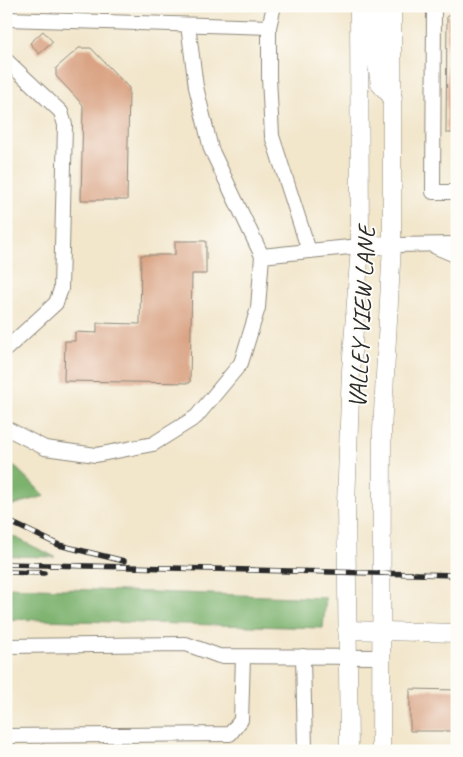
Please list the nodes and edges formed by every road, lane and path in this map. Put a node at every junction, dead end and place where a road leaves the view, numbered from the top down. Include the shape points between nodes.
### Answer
1 (274, 6) edge
2 (359, 6) edge
3 (376, 6) edge
4 (392, 6) edge
5 (434, 6) edge
6 (6, 19) edge
7 (188, 25) junction
8 (269, 27) junction
9 (6, 60) edge
10 (393, 98) junction
11 (457, 192) edge
12 (429, 244) junction
13 (457, 244) edge
14 (392, 245) junction
15 (360, 246) junction
16 (309, 251) junction
17 (262, 256) junction
18 (457, 256) edge
19 (6, 349) edge
20 (6, 428) edge
21 (348, 630) junction
22 (380, 631) junction
23 (457, 633) edge
24 (6, 646) edge
25 (303, 656) junction
26 (243, 657) junction
27 (348, 657) junction
28 (380, 657) junction
29 (6, 736) edge
30 (305, 751) edge
31 (349, 751) edge
32 (381, 751) edge

1 - 8 lane
2 - 15 main road, VALLEY VIEW LANE
3 - 10 main road via 380,84
4 - 10 main road, VALLEY VIEW LANE
5 - 11 lane via 433,192
6 - 7 lane
7 - 8 lane
7 - 17 lane via 196,88 211,149
8 - 16 lane via 272,136
9 - 19 lane via 61,112 65,125 60,289 56,303
10 - 14 main road, VALLEY VIEW LANE
12 - 13 lane
12 - 14 lane
12 - 18 lane
14 - 15 main road
14 - 22 main road, VALLEY VIEW LANE via 382,431
15 - 16 lane
15 - 21 main road, VALLEY VIEW LANE via 347,459
16 - 17 lane
17 - 20 lane via 258,308 241,363 196,418 153,444 96,455 45,448
21 - 22 main road
21 - 27 main road, VALLEY VIEW LANE
22 - 23 main road
22 - 28 main road, VALLEY VIEW LANE
24 - 26 lane via 186,644 219,656
25 - 26 lane
25 - 27 lane
25 - 30 lane
26 - 29 lane via 242,720 230,734
27 - 28 lane
27 - 31 main road, VALLEY VIEW LANE
28 - 32 main road, VALLEY VIEW LANE

